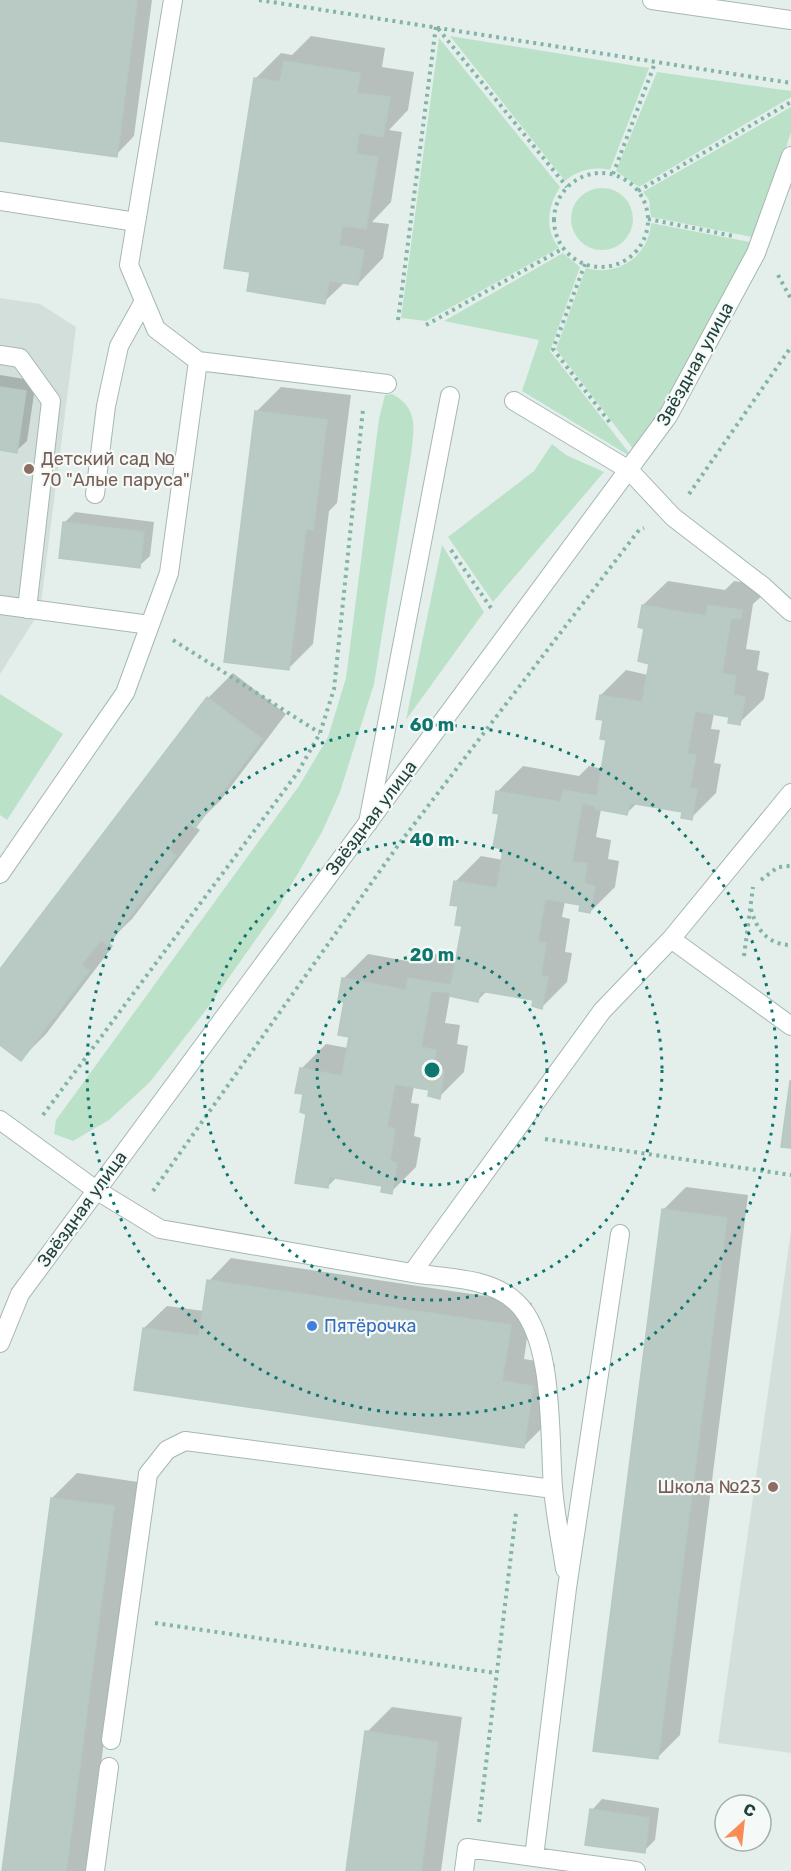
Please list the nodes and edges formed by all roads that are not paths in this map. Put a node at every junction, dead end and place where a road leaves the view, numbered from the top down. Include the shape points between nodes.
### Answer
1 (173, 0) edge
2 (652, 0) edge
3 (791, 20) edge
4 (791, 156) edge
5 (0, 201) edge
6 (136, 222) junction
7 (144, 301) junction
8 (0, 355) edge
9 (198, 361) junction
10 (387, 384) dead end
11 (450, 396) dead end
12 (514, 401) dead end
13 (633, 464) junction
14 (95, 494) dead end
15 (0, 605) edge
16 (27, 609) junction
17 (791, 612) edge
18 (150, 625) junction
19 (791, 793) edge
20 (368, 823) junction
21 (0, 874) edge
22 (671, 939) junction
23 (791, 1026) edge
24 (0, 1120) edge
25 (96, 1190) junction
26 (620, 1234) dead end
27 (412, 1273) junction
28 (0, 1344) edge
29 (553, 1489) junction
30 (567, 1588) junction
31 (111, 1740) dead end
32 (109, 1767) dead end
33 (534, 1857) junction
34 (95, 1871) edge
35 (464, 1871) edge
36 (636, 1871) edge

1 - 6 street
2 - 3 street
4 - 13 street, Звёздная улица via 756,253 669,416
5 - 6 street
6 - 7 street via 129,265
7 - 9 street via 156,329
7 - 14 street via 119,346 106,406
8 - 16 street via 20,358 51,401
9 - 10 street
9 - 18 street via 169,573
11 - 20 street
12 - 13 street
13 - 17 street via 673,517
13 - 20 street, Звёздная улица
15 - 16 street
16 - 18 street
18 - 21 street via 124,693
19 - 22 street
20 - 25 street, Звёздная улица
22 - 23 street
22 - 27 street via 602,1011
24 - 25 street
25 - 27 street via 160,1228
25 - 28 street, Звёздная улица via 20,1294
26 - 30 street
27 - 29 street via 495,1288 516,1301 530,1319 538,1338 546,1386
29 - 30 street
29 - 31 street via 185,1441 167,1450 147,1474
30 - 33 street
32 - 34 street
33 - 35 street via 467,1848
33 - 36 street

